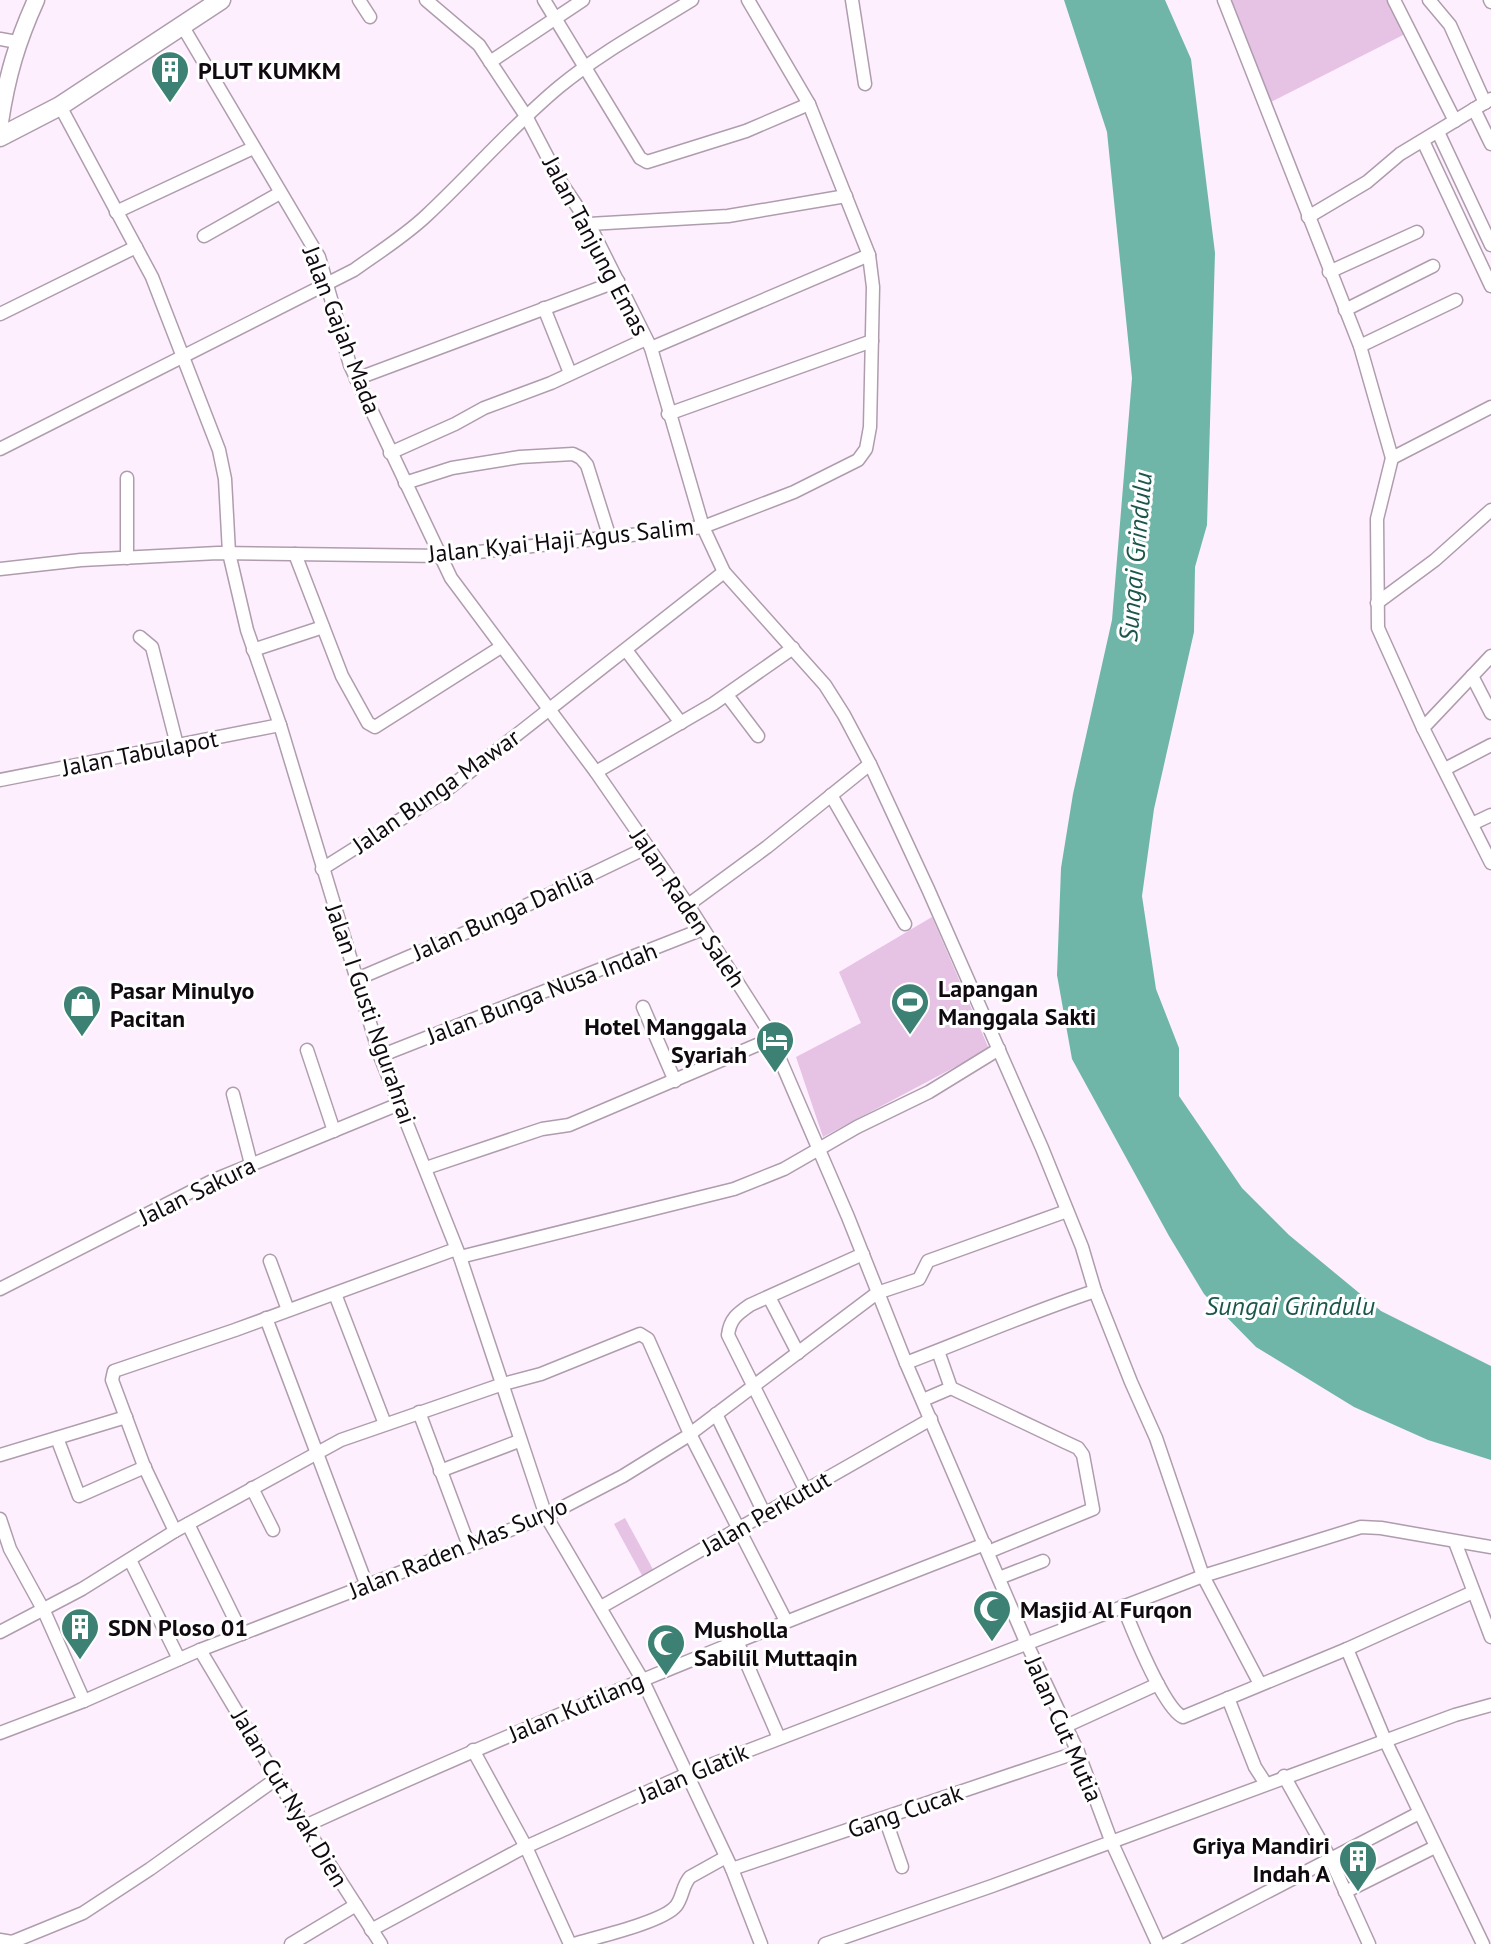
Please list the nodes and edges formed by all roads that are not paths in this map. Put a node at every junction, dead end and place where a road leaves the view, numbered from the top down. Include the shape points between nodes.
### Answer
1 (36, 0) edge
2 (221, 0) edge
3 (359, 0) edge
4 (544, 0) edge
5 (583, 0) edge
6 (692, 0) edge
7 (748, 0) edge
8 (852, 0) edge
9 (1224, 0) edge
10 (1394, 0) edge
11 (1429, 0) edge
12 (433, 2) edge
13 (370, 17) dead end
14 (556, 20) junction
15 (183, 27) junction
16 (0, 39) edge
17 (17, 42) junction
18 (490, 62) junction
19 (587, 67) junction
20 (865, 84) dead end
21 (809, 104) junction
22 (1483, 104) edge
23 (60, 106) junction
24 (526, 116) junction
25 (1455, 121) junction
26 (0, 122) edge
27 (1438, 132) junction
28 (0, 137) edge
29 (1423, 141) junction
30 (1491, 144) edge
31 (253, 148) junction
32 (280, 193) junction
33 (846, 196) junction
34 (116, 212) junction
35 (1308, 217) junction
36 (589, 224) junction
37 (1417, 232) dead end
38 (204, 236) dead end
39 (1491, 245) edge
40 (136, 247) junction
41 (869, 255) junction
42 (1433, 266) dead end
43 (1329, 272) junction
44 (618, 281) junction
45 (326, 283) junction
46 (1491, 286) edge
47 (1456, 300) dead end
48 (544, 308) junction
49 (1345, 310) junction
50 (0, 314) edge
51 (872, 341) junction
52 (648, 343) junction
53 (1360, 346) junction
54 (184, 357) junction
55 (570, 373) junction
56 (356, 379) junction
57 (1491, 407) edge
58 (668, 414) junction
59 (0, 449) edge
60 (390, 453) junction
61 (1392, 458) junction
62 (127, 478) dead end
63 (405, 483) junction
64 (1491, 510) edge
65 (703, 527) junction
66 (609, 535) junction
67 (229, 553) junction
68 (295, 554) junction
69 (442, 556) junction
70 (127, 558) junction
71 (0, 569) edge
72 (724, 572) junction
73 (1377, 603) junction
74 (323, 627) junction
75 (140, 637) dead end
76 (501, 647) junction
77 (793, 648) junction
78 (253, 650) junction
79 (626, 650) junction
80 (1491, 656) edge
81 (1472, 676) junction
82 (727, 695) junction
83 (549, 711) junction
84 (1491, 713) edge
85 (681, 723) junction
86 (280, 725) junction
87 (1423, 728) junction
88 (758, 736) dead end
89 (177, 745) junction
90 (1491, 745) edge
91 (870, 764) junction
92 (1445, 769) junction
93 (596, 772) junction
94 (0, 780) edge
95 (831, 795) junction
96 (1491, 815) edge
97 (1472, 824) junction
98 (648, 847) junction
99 (1491, 863) edge
100 (322, 869) junction
101 (688, 905) junction
102 (905, 924) dead end
103 (703, 929) junction
104 (357, 979) junction
105 (643, 1007) dead end
106 (771, 1039) junction
107 (999, 1049) junction
108 (307, 1050) dead end
109 (380, 1056) junction
110 (675, 1081) junction
111 (233, 1094) dead end
112 (399, 1104) junction
113 (334, 1131) junction
114 (818, 1148) junction
115 (251, 1164) junction
116 (426, 1168) junction
117 (1067, 1211) junction
118 (458, 1253) junction
119 (863, 1254) junction
120 (270, 1261) dead end
121 (0, 1289) edge
122 (1095, 1291) junction
123 (877, 1293) junction
124 (335, 1294) junction
125 (769, 1297) junction
126 (288, 1310) junction
127 (266, 1318) junction
128 (938, 1351) junction
129 (798, 1353) junction
130 (906, 1363) junction
131 (503, 1384) junction
132 (755, 1385) junction
133 (951, 1388) junction
134 (923, 1400) junction
135 (419, 1412) junction
136 (716, 1414) junction
137 (126, 1417) junction
138 (931, 1419) junction
139 (385, 1424) junction
140 (690, 1434) junction
141 (57, 1438) junction
142 (519, 1441) junction
143 (315, 1452) junction
144 (0, 1455) edge
145 (145, 1467) junction
146 (440, 1471) junction
147 (252, 1488) junction
148 (806, 1491) junction
149 (765, 1515) junction
150 (546, 1516) junction
151 (0, 1519) edge
152 (188, 1524) junction
153 (273, 1530) dead end
154 (738, 1530) junction
155 (175, 1531) junction
156 (1455, 1542) junction
157 (469, 1546) junction
158 (1491, 1547) edge
159 (986, 1548) junction
160 (130, 1560) junction
161 (1043, 1561) dead end
162 (1203, 1576) junction
163 (999, 1578) junction
164 (367, 1586) junction
165 (1473, 1592) junction
166 (1123, 1606) junction
167 (601, 1607) junction
168 (44, 1611) junction
169 (786, 1621) junction
170 (0, 1632) edge
171 (242, 1634) junction
172 (1491, 1637) edge
173 (737, 1641) junction
174 (1026, 1642) junction
175 (1347, 1649) junction
176 (200, 1650) junction
177 (179, 1659) junction
178 (642, 1679) junction
179 (1158, 1684) junction
180 (1260, 1684) junction
181 (1228, 1698) junction
182 (84, 1701) junction
183 (1491, 1705) edge
184 (1066, 1726) junction
185 (0, 1733) edge
186 (779, 1738) junction
187 (1385, 1740) junction
188 (473, 1750) junction
189 (1078, 1752) junction
190 (687, 1774) junction
191 (1284, 1776) junction
192 (276, 1779) junction
193 (1266, 1784) junction
194 (1419, 1813) junction
195 (885, 1818) junction
196 (305, 1826) junction
197 (1112, 1843) junction
198 (526, 1847) junction
199 (1435, 1847) junction
200 (1331, 1860) junction
201 (729, 1863) junction
202 (902, 1867) dead end
203 (1345, 1892) junction
204 (356, 1905) junction
205 (371, 1930) junction
206 (856, 1939) edge
207 (0, 1940) edge
208 (291, 1944) edge
209 (381, 1944) edge
210 (572, 1944) edge
211 (761, 1944) edge
212 (825, 1944) edge
213 (1158, 1944) edge
214 (1167, 1944) edge
215 (1369, 1944) edge
216 (1483, 1944) edge

1 - 17 main road
2 - 15 highway
3 - 13 street
4 - 14 street
5 - 14 street
6 - 19 street
7 - 21 street, Jalan Kyai Haji Agus Salim
8 - 20 street
9 - 35 street
10 - 25 street
11 - 22 street via 1450,25
12 - 18 street, Jalan Tanjung Emas
14 - 18 street
14 - 19 street
15 - 23 highway
15 - 31 street, Jalan Gajah Mada
16 - 17 street
17 - 26 main road
18 - 24 street, Jalan Tanjung Emas
19 - 21 street via 647,162 746,131
19 - 24 street
21 - 33 street, Jalan Kyai Haji Agus Salim
22 - 25 street
22 - 30 street
23 - 28 highway
23 - 34 street, Jalan I Gusti Ngurahrai
24 - 36 street, Jalan Tanjung Emas
24 - 45 street via 426,217 354,270
25 - 27 street
27 - 29 street
27 - 39 street
29 - 35 street
29 - 46 street
31 - 32 street, Jalan Gajah Mada
31 - 34 street
32 - 38 street
32 - 45 street, Jalan Gajah Mada via 319,257
33 - 36 street via 728,216
33 - 41 street, Jalan Kyai Haji Agus Salim
34 - 40 street, Jalan I Gusti Ngurahrai
35 - 43 street
36 - 44 street, Jalan Tanjung Emas
37 - 43 street
40 - 50 street
40 - 54 street, Jalan I Gusti Ngurahrai
41 - 51 street, Jalan Kyai Haji Agus Salim
41 - 52 street
42 - 49 street
43 - 49 street
44 - 48 street
44 - 52 street, Jalan Tanjung Emas
45 - 54 street
45 - 56 street, Jalan Gajah Mada
47 - 53 street
48 - 55 street
48 - 56 street
49 - 53 street
51 - 58 street
51 - 65 street, Jalan Kyai Haji Agus Salim via 870,427 858,460
52 - 55 street
52 - 58 street, Jalan Tanjung Emas
53 - 61 street
54 - 59 street
54 - 67 street, Jalan I Gusti Ngurahrai via 219,450
55 - 60 street
56 - 60 street, Jalan Gajah Mada
57 - 61 street
58 - 65 street, Jalan Tanjung Emas
60 - 63 street, Jalan Gajah Mada
61 - 73 street via 1377,519
62 - 70 street
63 - 66 street via 452,468 573,454 587,465
63 - 69 street, Jalan Gajah Mada
64 - 73 street
65 - 66 street, Jalan Kyai Haji Agus Salim
65 - 72 street, Jalan Tanjung Emas
66 - 69 street, Jalan Kyai Haji Agus Salim
67 - 68 street, Jalan Kyai Haji Agus Salim
67 - 70 street, Jalan Kyai Haji Agus Salim
67 - 78 street, Jalan I Gusti Ngurahrai
68 - 69 street, Jalan Kyai Haji Agus Salim
68 - 74 street
69 - 76 street, Jalan Raden Saleh via 451,578
70 - 71 street, Jalan Kyai Haji Agus Salim
72 - 77 street, Jalan Tanjung Emas
72 - 79 street, Jalan Bunga Mawar
73 - 87 street via 1378,628
74 - 76 street via 342,676 375,727
74 - 78 street
75 - 89 street via 152,647
76 - 83 street, Jalan Raden Saleh
77 - 82 street
77 - 91 street, Jalan Tanjung Emas via 825,685
78 - 86 street, Jalan I Gusti Ngurahrai
79 - 83 street, Jalan Bunga Mawar
79 - 85 street
80 - 81 street
81 - 84 street
81 - 87 street
82 - 85 street
82 - 88 street
83 - 93 street, Jalan Raden Saleh
83 - 100 street, Jalan Bunga Mawar via 444,792
85 - 93 street
86 - 89 street, Jalan Tabulapot
86 - 100 street, Jalan I Gusti Ngurahrai
87 - 92 street
89 - 94 street, Jalan Tabulapot
90 - 92 street
91 - 95 street
91 - 107 street, Jalan Tanjung Emas
92 - 97 street
93 - 98 street, Jalan Raden Saleh
95 - 101 street
95 - 102 street
96 - 97 street
97 - 99 street
98 - 101 street, Jalan Raden Saleh
98 - 104 street, Jalan Bunga Dahlia
100 - 104 street, Jalan I Gusti Ngurahrai
101 - 103 street, Jalan Raden Saleh
103 - 106 street, Jalan Raden Saleh
103 - 109 street, Jalan Bunga Nusa Indah
104 - 109 street, Jalan I Gusti Ngurahrai
105 - 110 street
106 - 110 street
106 - 114 street, Jalan Raden Saleh
107 - 114 street via 929,1092
107 - 117 street, Jalan Tanjung Emas
108 - 113 street
109 - 112 street, Jalan I Gusti Ngurahrai
110 - 116 street via 569,1125
111 - 115 street
112 - 113 street, Jalan Sakura
112 - 116 street, Jalan I Gusti Ngurahrai
113 - 115 street, Jalan Sakura
114 - 118 street via 734,1189
114 - 119 street, Jalan Raden Saleh
115 - 121 street, Jalan Sakura
116 - 118 street, Jalan I Gusti Ngurahrai
117 - 122 street, Jalan Tanjung Emas
117 - 123 street, Jalan Raden Mas Suryo via 930,1260 919,1279
118 - 124 street
118 - 131 street, Jalan I Gusti Ngurahrai
119 - 123 street, Jalan Raden Saleh
119 - 125 street
120 - 126 street
122 - 128 street
122 - 162 street, Jalan Tanjung Emas via 1156,1438
123 - 129 street, Jalan Raden Mas Suryo
123 - 130 street, Jalan Cut Mutia
124 - 126 street
124 - 139 street
125 - 129 street
125 - 132 street via 729,1324 728,1335
126 - 127 street
127 - 137 street via 119,1367 112,1380
127 - 143 street
128 - 130 street
128 - 133 street
129 - 132 street, Jalan Raden Mas Suryo
130 - 134 street, Jalan Cut Mutia
131 - 135 street
131 - 140 street via 640,1334 648,1339
131 - 142 street, Jalan I Gusti Ngurahrai
132 - 136 street, Jalan Raden Mas Suryo
132 - 148 street
133 - 134 street
133 - 159 street, Jalan Kutilang via 1083,1455 1093,1509
134 - 138 street, Jalan Cut Mutia
135 - 139 street
135 - 146 street
136 - 140 street, Jalan Raden Mas Suryo
136 - 149 street
137 - 141 street
137 - 145 street
138 - 148 street, Jalan Perkutut
138 - 159 street, Jalan Cut Mutia
139 - 143 street
140 - 150 street, Jalan Raden Mas Suryo
140 - 154 street
141 - 144 street
141 - 145 street via 78,1496
142 - 146 street
142 - 150 street, Jalan I Gusti Ngurahrai
143 - 147 street
143 - 164 street
145 - 155 street
146 - 157 street
147 - 152 street
147 - 153 street
148 - 149 street, Jalan Perkutut
149 - 154 street, Jalan Perkutut
150 - 157 street, Jalan Raden Mas Suryo
150 - 167 street, Jalan I Gusti Ngurahrai
151 - 168 street
152 - 155 street
152 - 171 street
154 - 167 street, Jalan Perkutut
154 - 169 street
155 - 160 street
156 - 158 street, Jalan Glatik
156 - 162 street, Jalan Glatik via 1361,1527
156 - 165 street
157 - 164 street, Jalan Raden Mas Suryo
159 - 163 street, Jalan Cut Mutia
159 - 169 street, Jalan Kutilang
160 - 168 street
160 - 177 street
161 - 163 street
162 - 166 street, Jalan Glatik
162 - 180 street, Jalan Tanjung Emas
163 - 174 street, Jalan Cut Mutia
164 - 171 street, Jalan Raden Mas Suryo
165 - 172 street
165 - 175 street
166 - 174 street, Jalan Glatik
166 - 179 street
167 - 178 street, Jalan I Gusti Ngurahrai
168 - 170 street
168 - 182 street
169 - 173 street, Jalan Kutilang
171 - 176 street, Jalan Raden Mas Suryo
173 - 178 street, Jalan Kutilang
173 - 186 street
174 - 184 street, Jalan Cut Mutia
174 - 186 street, Jalan Glatik
175 - 180 street
175 - 187 street
176 - 177 street, Jalan Raden Mas Suryo
176 - 192 street, Jalan Cut Nyak Dien
177 - 182 street, Jalan Raden Mas Suryo
178 - 188 street, Jalan Kutilang
178 - 190 street, Jalan I Gusti Ngurahrai
179 - 181 street via 1181,1717
179 - 184 street
180 - 181 street
181 - 193 street
182 - 185 street, Jalan Raden Mas Suryo
183 - 187 street
184 - 189 street, Jalan Cut Mutia
186 - 190 street, Jalan Glatik
187 - 191 street
187 - 194 street
188 - 196 street, Jalan Kutilang
188 - 198 street
189 - 195 street, Gang Cucak
189 - 197 street, Jalan Cut Mutia
190 - 198 street, Jalan Glatik
190 - 201 street, Jalan I Gusti Ngurahrai
191 - 193 street
191 - 200 street
192 - 196 street, Jalan Cut Nyak Dien
192 - 207 street via 83,1913 12,1942
193 - 197 street
194 - 199 street
194 - 200 street
195 - 201 street, Gang Cucak
195 - 202 street
196 - 204 street, Jalan Cut Nyak Dien
197 - 206 street
197 - 213 street, Jalan Cut Mutia
198 - 205 street, Jalan Glatik
198 - 210 street
199 - 203 street
199 - 216 street
200 - 203 street
200 - 214 street
201 - 210 street, Gang Cucak via 690,1877 679,1902 666,1914
201 - 211 street, Jalan I Gusti Ngurahrai
203 - 215 street
204 - 205 street, Jalan Cut Nyak Dien
204 - 208 street
205 - 209 street, Jalan Cut Nyak Dien
206 - 212 street

